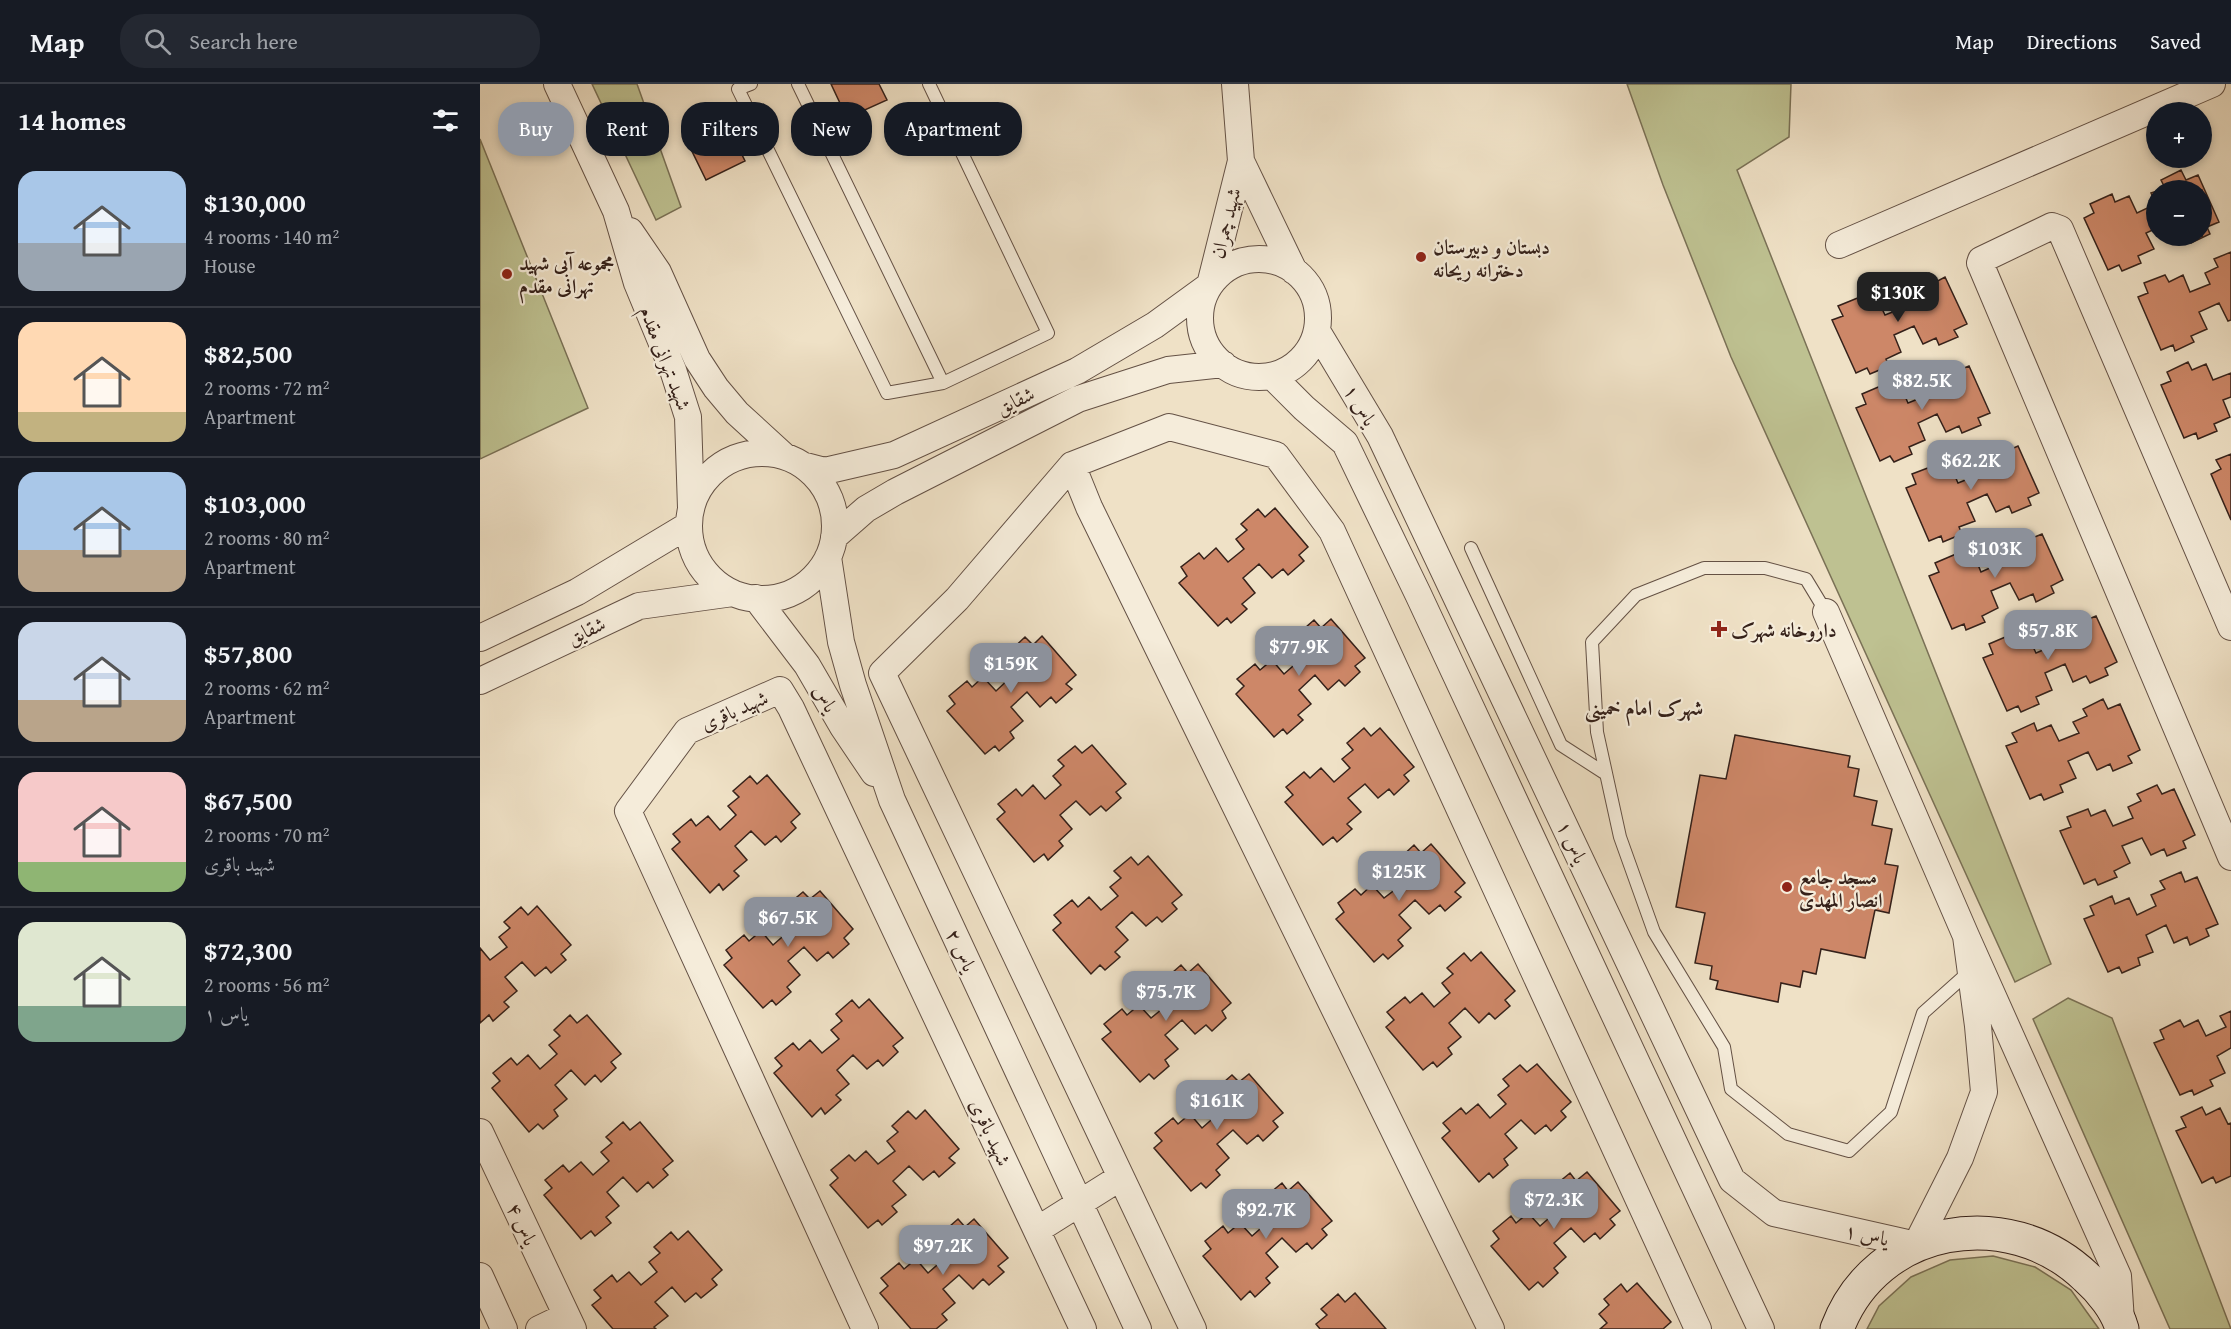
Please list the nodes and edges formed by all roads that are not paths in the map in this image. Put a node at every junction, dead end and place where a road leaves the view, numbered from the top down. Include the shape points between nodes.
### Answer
1 (557, 84) edge
2 (751, 84) edge
3 (798, 84) edge
4 (929, 84) edge
5 (1235, 84) edge
6 (2212, 84) edge
7 (1240, 160) junction
8 (616, 211) junction
9 (1839, 245) dead end
10 (1294, 271) junction
11 (1210, 285) junction
12 (1317, 331) junction
13 (1223, 364) junction
14 (1272, 376) junction
15 (943, 383) junction
16 (793, 461) junction
17 (1072, 465) junction
18 (689, 518) junction
19 (831, 547) junction
20 (1471, 548) dead end
21 (745, 596) junction
22 (1826, 612) joint
23 (2231, 627) edge
24 (480, 638) edge
25 (882, 674) junction
26 (480, 681) edge
27 (853, 685) junction
28 (821, 689) junction
29 (791, 708) junction
30 (1606, 774) junction
31 (892, 800) junction
32 (2231, 857) edge
33 (1966, 936) junction
34 (1971, 970) junction
35 (480, 1132) edge
36 (1121, 1177) junction
37 (1079, 1204) junction
38 (1036, 1230) junction
39 (1916, 1245) junction
40 (480, 1276) edge
41 (569, 1322) edge
42 (2122, 1327) edge
43 (504, 1329) edge
44 (539, 1329) edge
45 (865, 1329) edge
46 (1083, 1329) edge
47 (1138, 1329) edge
48 (1193, 1329) edge
49 (1491, 1329) edge
50 (1698, 1329) edge
51 (1761, 1329) edge
52 (1837, 1329) edge

1 - 8 street, شهید تهرانی مقدم
2 - 15 lane via 738,89 887,393
3 - 15 lane
4 - 15 lane via 1048,333
5 - 7 street, شهید چمران
6 - 9 street
7 - 10 street, شهید چمران
7 - 11 street, شهید چمران
8 - 16 street, شهید تهرانی مقدم via 657,272 697,359 716,388 737,413
8 - 18 street, شهید تهرانی مقدم via 637,283 688,417
10 - 11 street via 1278,262 1258,258 1222,271
10 - 12 street via 1314,297
11 - 13 street via 1202,301 1200,318 1203,336
11 - 16 street, شقایق via 1155,325 1077,371 894,455 825,471
12 - 14 street via 1301,360
12 - 39 street, یاس ۱ via 1380,435 1732,1180 1774,1213
13 - 14 street via 1238,373
13 - 19 street, شقایق via 1168,370 1078,399 866,509
14 - 51 street, یاس ۱ via 1345,443
16 - 18 street via 765,453 726,462 698,491
16 - 19 street via 822,484 833,509
17 - 25 street via 957,599
17 - 49 street via 1089,507
17 - 50 street via 1168,428 1276,455 1332,531
18 - 21 street via 692,546 701,566 715,582
18 - 24 street, شقایق via 577,592
19 - 21 street via 816,576 798,589 778,597
19 - 27 street, یاس ۲ via 841,642
20 - 30 lane via 1561,745
21 - 26 street, شقایق via 639,606
21 - 28 street, یاس via 807,665
22 - 30 lane via 1806,579 1765,568 1704,568 1636,595 1592,642 1597,732
22 - 33 street
23 - 32 street via 2060,229 2052,226 1981,260
25 - 27 street
25 - 36 street
27 - 31 street, یاس ۲
28 - 29 street
28 - 31 street, یاس
29 - 38 street, شهید باقری
29 - 45 street, شهید باقری via 780,690 687,731 628,811
30 - 34 lane via 1620,837 1654,932 1724,1047 1731,1089 1788,1134 1849,1151 1891,1112 1923,1013
31 - 37 street, یاس ۲
33 - 34 street
33 - 42 street via 2118,1276
34 - 39 street via 1984,1092 1960,1158
35 - 41 street, یاس ۴
36 - 37 street
36 - 48 street
37 - 38 street
37 - 47 street, یاس ۲
38 - 46 street, شهید باقری
39 - 42 main road via 1955,1233 1995,1232 2035,1242 2071,1262 2100,1290
39 - 52 main road via 1886,1263 1861,1287
40 - 43 street
41 - 44 street, یاس ۴

